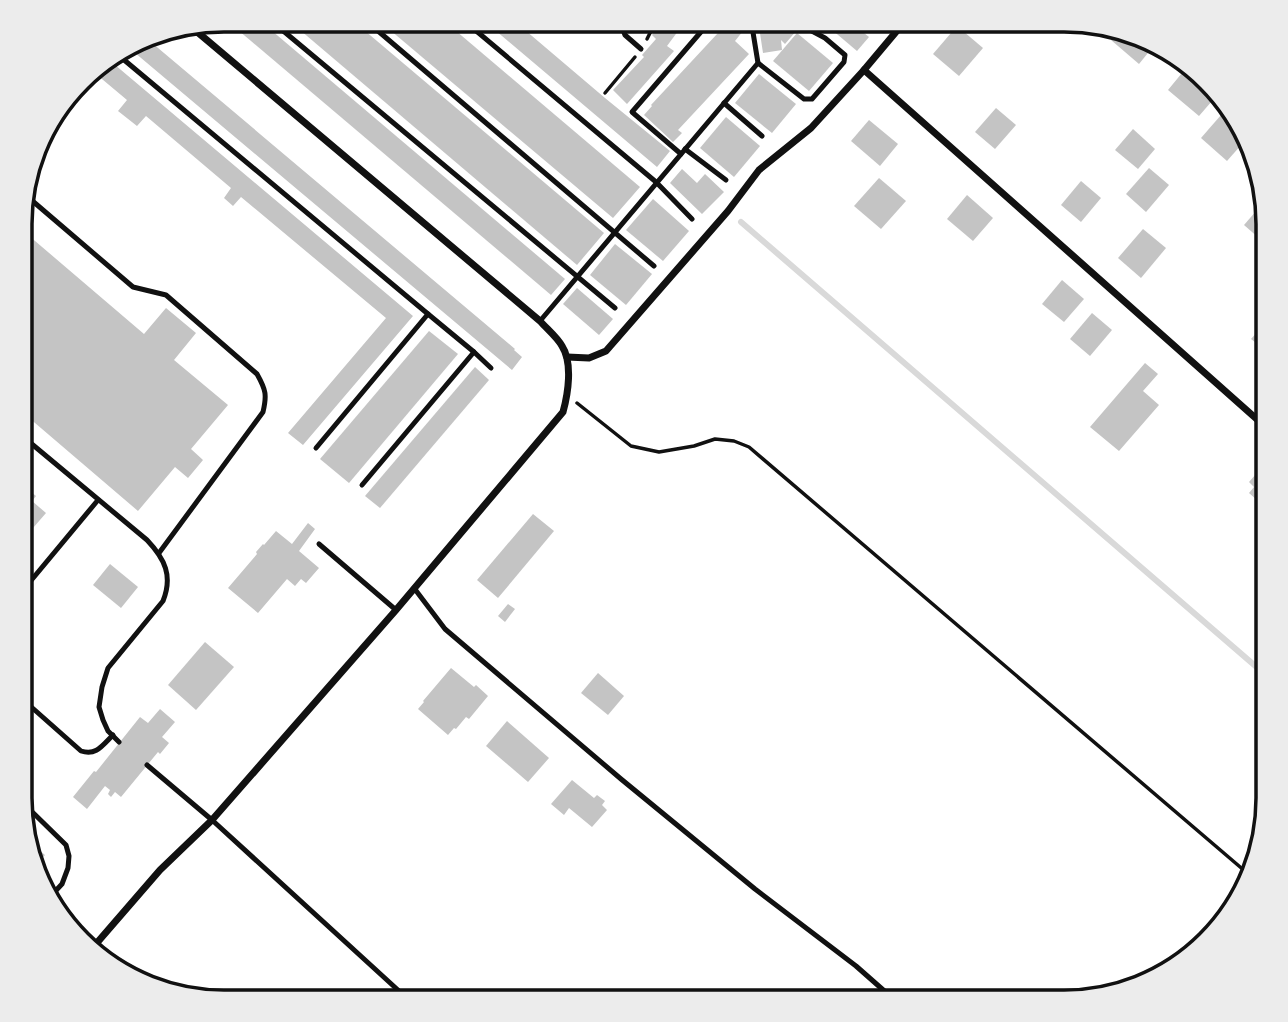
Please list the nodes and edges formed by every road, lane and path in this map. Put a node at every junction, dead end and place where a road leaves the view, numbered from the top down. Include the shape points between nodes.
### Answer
1 (285, 32) edge
2 (379, 32) edge
3 (478, 32) edge
4 (624, 32) edge
5 (701, 32) edge
6 (753, 32) edge
7 (814, 32) edge
8 (896, 32) edge
9 (198, 33) edge
10 (641, 49) dead end
11 (124, 59) edge
12 (758, 63) junction
13 (864, 70) junction
14 (724, 103) junction
15 (762, 136) dead end
16 (683, 151) junction
17 (726, 180) dead end
18 (656, 182) junction
19 (33, 201) edge
20 (692, 219) dead end
21 (615, 231) junction
22 (654, 266) dead end
23 (578, 277) junction
24 (615, 308) dead end
25 (428, 314) junction
26 (540, 321) junction
27 (474, 352) junction
28 (567, 357) junction
29 (491, 368) dead end
30 (568, 395) junction
31 (1256, 418) edge
32 (32, 445) edge
33 (316, 448) dead end
34 (362, 485) dead end
35 (98, 500) junction
36 (319, 544) dead end
37 (159, 553) junction
38 (32, 579) edge
39 (414, 588) junction
40 (396, 610) junction
41 (32, 708) edge
42 (113, 736) junction
43 (118, 742) dead end
44 (147, 765) dead end
45 (32, 812) edge
46 (212, 820) junction
47 (1243, 870) edge
48 (55, 891) edge
49 (97, 943) edge
50 (398, 990) edge
51 (883, 990) edge

1 - 23 lane
2 - 21 lane
3 - 18 lane
4 - 10 lane
5 - 16 lane via 632,112
6 - 12 lane
7 - 12 lane via 845,55 812,99 804,99
8 - 13 street
9 - 26 street
11 - 25 lane
12 - 14 lane
13 - 28 street via 811,128 759,170 606,351 589,358
13 - 31 street
14 - 15 lane
14 - 16 lane
16 - 17 lane
16 - 18 lane
18 - 20 lane
18 - 21 lane
19 - 37 lane via 133,287 166,295 257,374 264,387 263,412
21 - 22 lane
21 - 23 lane
23 - 24 lane
23 - 26 lane
25 - 27 lane
25 - 33 lane
26 - 28 street
27 - 29 lane
27 - 34 lane
28 - 30 street
30 - 39 street via 563,412
30 - 47 path via 631,446 659,452 715,439 749,447
32 - 35 lane
35 - 37 lane
35 - 38 lane
36 - 40 lane
37 - 42 lane via 167,573 163,601 108,668 102,687 99,707
39 - 40 street
39 - 51 lane via 445,629 631,788
40 - 46 street
41 - 42 lane via 81,751 98,751
42 - 43 lane
44 - 46 lane
45 - 48 lane via 66,845 68,868
46 - 49 street via 160,870
46 - 50 lane

